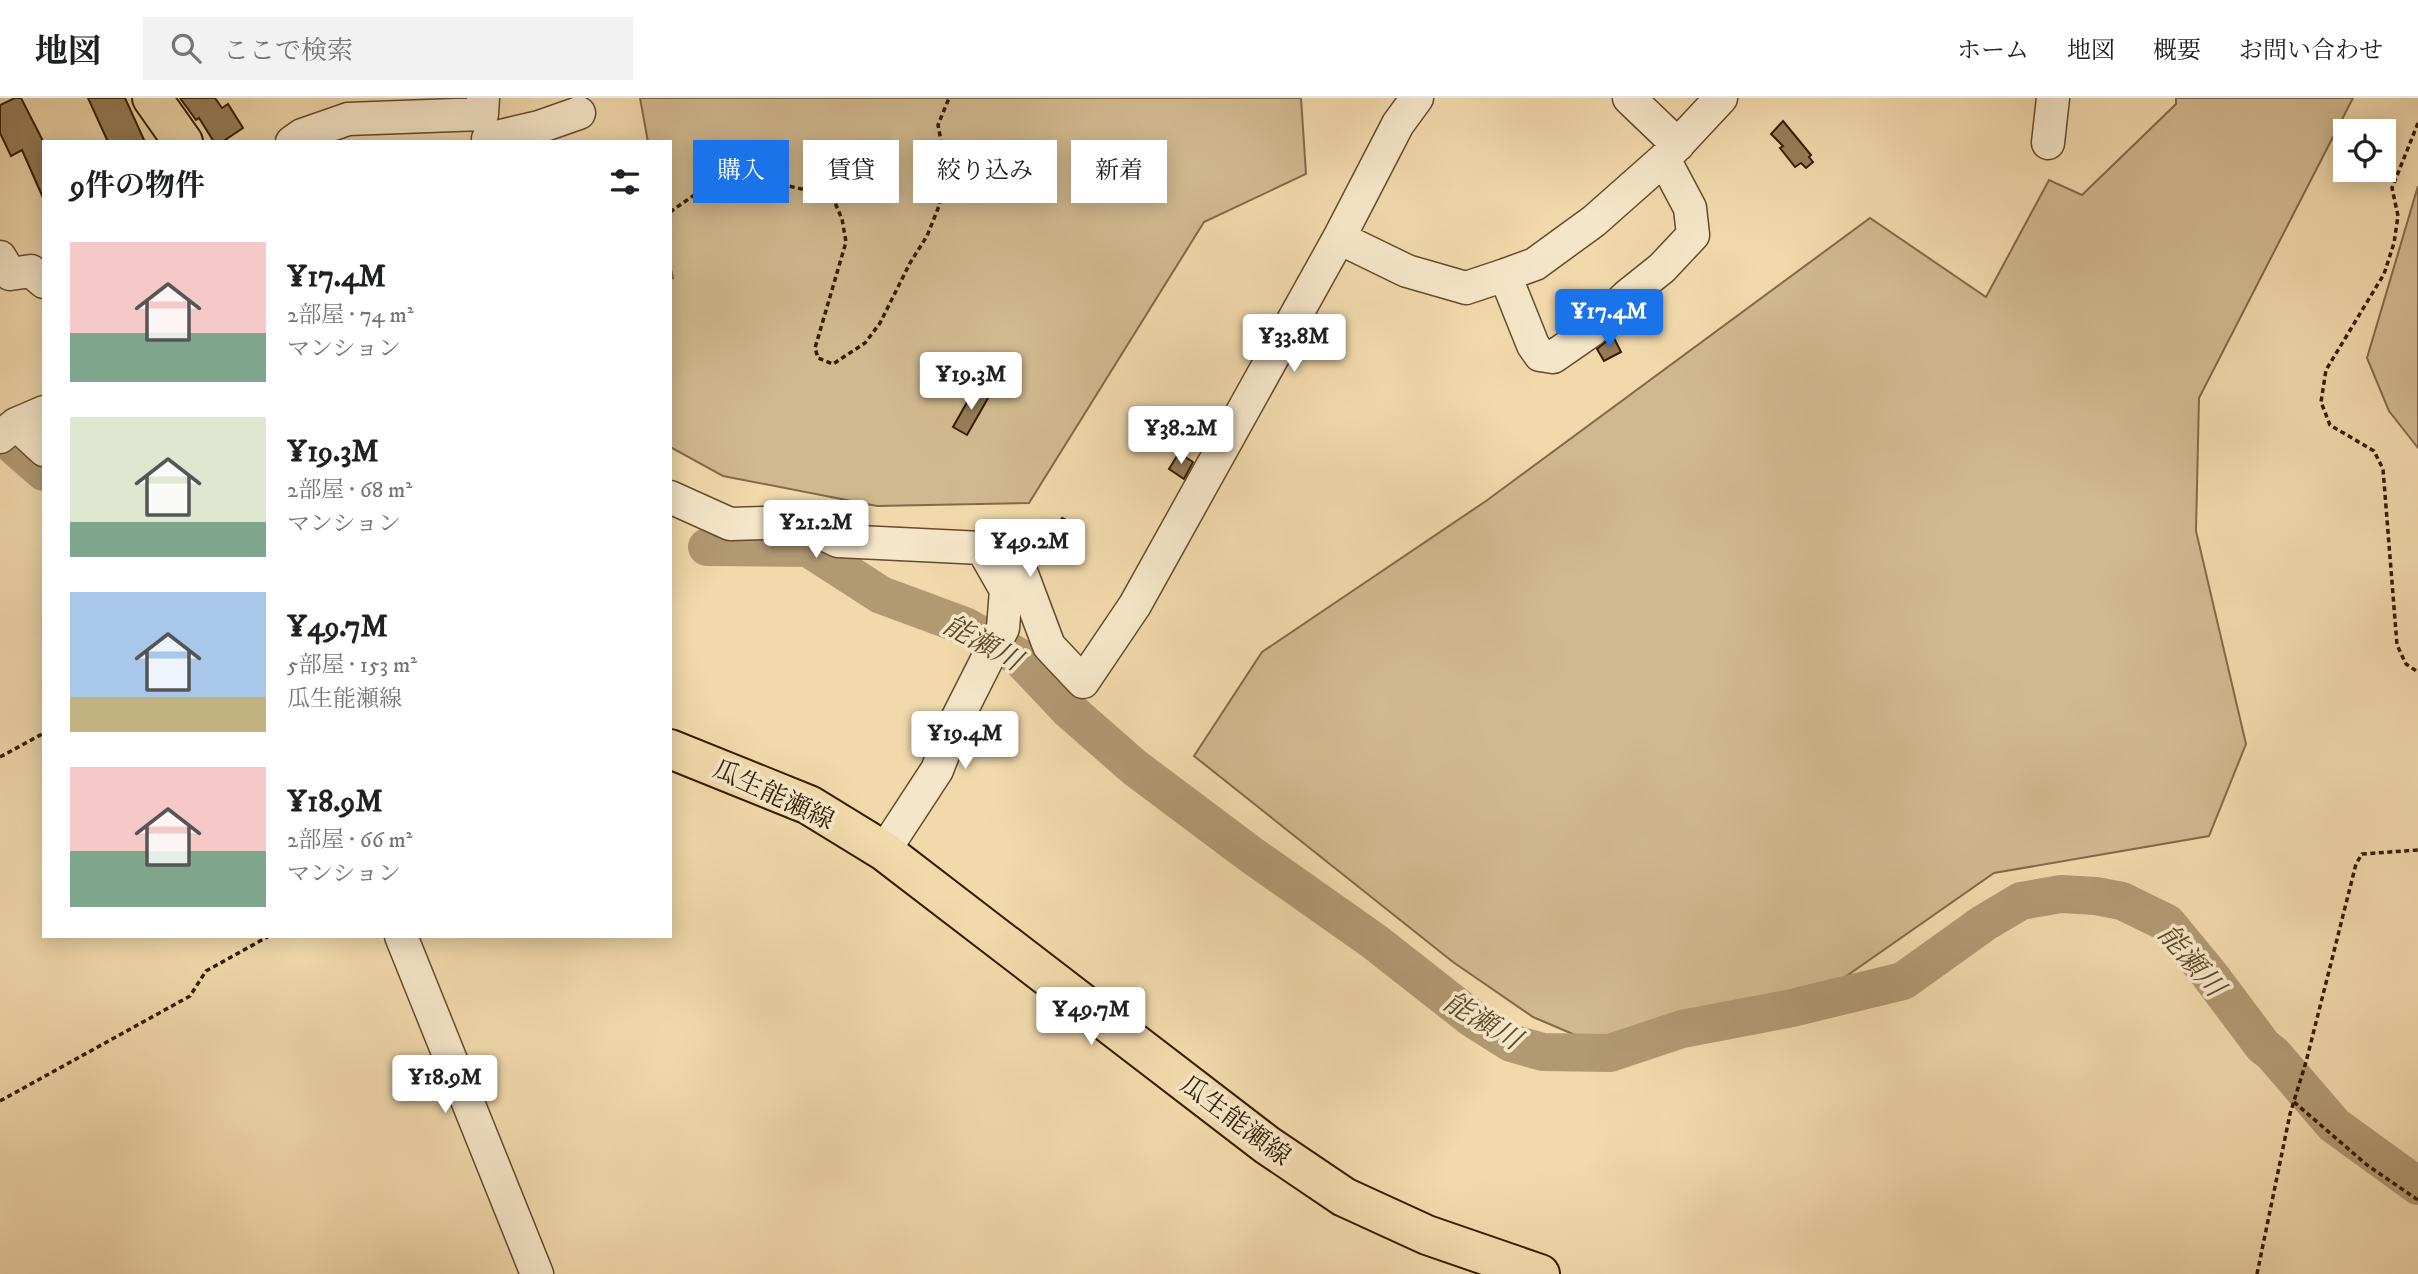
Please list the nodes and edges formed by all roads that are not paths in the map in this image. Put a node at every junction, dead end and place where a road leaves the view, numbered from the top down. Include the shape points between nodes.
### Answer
1 (152, 98) edge
2 (1417, 98) edge
3 (1629, 98) edge
4 (1721, 98) edge
5 (2053, 98) edge
6 (351, 108) edge
7 (579, 113) dead end
8 (486, 116) edge
9 (182, 140) edge
10 (295, 140) edge
11 (2048, 143) dead end
12 (1671, 152) junction
13 (1339, 238) junction
14 (0, 257) edge
15 (1506, 275) junction
16 (42, 280) edge
17 (25, 422) edge
18 (42, 447) edge
19 (672, 498) edge
20 (982, 548) junction
21 (672, 750) edge
22 (884, 851) junction
23 (402, 938) edge
24 (537, 1274) edge
25 (1540, 1274) edge

1 - 9 main road
2 - 13 street via 1398,124
3 - 12 street
4 - 12 street
5 - 11 street
6 - 8 street
6 - 10 street
7 - 8 street via 539,127
12 - 15 street via 1594,221 1535,264
12 - 15 street via 1690,208 1693,235 1592,330 1553,357 1540,355
13 - 15 street via 1406,271 1466,288
13 - 20 street via 1135,605 1083,682 1049,646 1016,558
14 - 16 street via 10,274 31,271
17 - 18 street
19 - 20 street via 730,524 799,522 838,541
20 - 22 street via 1006,590 1003,628 937,770
21 - 22 main road, 瓜生能瀬線 via 809,806
22 - 25 main road, 瓜生能瀬線 via 1267,1145 1344,1197 1427,1235
23 - 24 street

